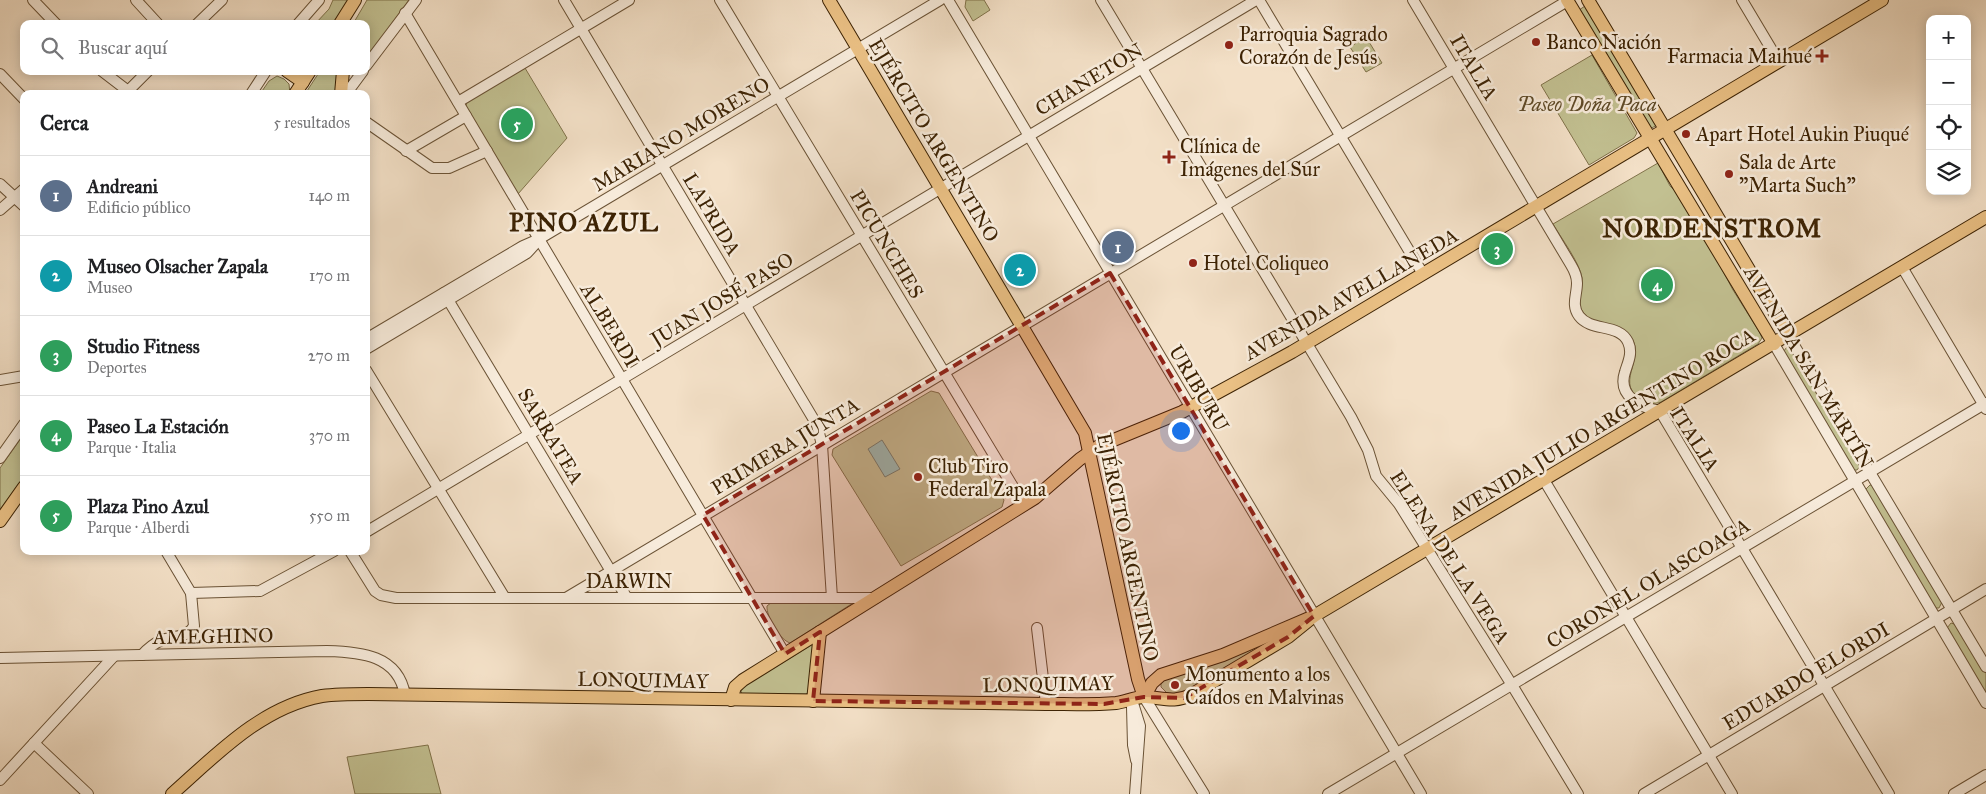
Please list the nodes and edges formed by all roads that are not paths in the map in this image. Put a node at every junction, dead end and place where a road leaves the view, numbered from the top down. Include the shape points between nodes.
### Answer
1 (34, 0) edge
2 (136, 0) edge
3 (222, 0) edge
4 (319, 0) edge
5 (416, 0) edge
6 (564, 0) edge
7 (629, 0) edge
8 (720, 0) edge
9 (829, 0) edge
10 (940, 0) edge
11 (948, 0) edge
12 (1101, 0) edge
13 (1257, 0) edge
14 (1413, 0) edge
15 (1567, 0) edge
16 (1588, 0) edge
17 (1742, 0) edge
18 (1882, 0) edge
19 (355, 1) edge
20 (405, 13) junction
21 (52, 20) edge
22 (154, 20) edge
23 (202, 20) edge
24 (302, 20) edge
25 (343, 20) edge
26 (348, 20) edge
27 (581, 28) junction
28 (858, 49) junction
29 (370, 61) edge
30 (1779, 62) junction
31 (1142, 68) junction
32 (1454, 68) junction
33 (0, 74) edge
34 (107, 75) edge
35 (144, 75) edge
36 (263, 75) edge
37 (343, 75) edge
38 (360, 75) edge
39 (307, 77) edge
40 (124, 90) edge
41 (131, 90) edge
42 (254, 90) edge
43 (298, 90) edge
44 (342, 90) edge
45 (349, 90) edge
46 (20, 95) edge
47 (778, 96) junction
48 (458, 102) junction
49 (466, 116) junction
50 (370, 125) edge
51 (1666, 130) junction
52 (1028, 135) junction
53 (1340, 136) junction
54 (1650, 139) junction
55 (406, 151) junction
56 (487, 151) junction
57 (663, 166) junction
58 (0, 184) edge
59 (940, 188) junction
60 (20, 193) edge
61 (14, 198) junction
62 (20, 203) edge
63 (1224, 205) junction
64 (1537, 207) junction
65 (0, 210) edge
66 (1986, 217) edge
67 (861, 235) junction
68 (540, 239) junction
69 (1902, 267) junction
70 (1110, 273) junction
71 (1423, 274) junction
72 (447, 296) junction
73 (746, 305) junction
74 (1022, 325) junction
75 (1788, 336) junction
76 (370, 337) edge
77 (1306, 343) junction
78 (1774, 344) junction
79 (370, 346) edge
80 (944, 372) junction
81 (20, 377) edge
82 (370, 377) edge
83 (622, 379) junction
84 (0, 380) edge
85 (1985, 405) edge
86 (1190, 407) junction
87 (1660, 411) junction
88 (20, 430) edge
89 (529, 434) junction
90 (822, 445) junction
91 (1090, 452) junction
92 (0, 458) edge
93 (1870, 472) junction
94 (1544, 480) junction
95 (1855, 481) junction
96 (438, 489) junction
97 (20, 493) edge
98 (1024, 505) junction
99 (704, 515) junction
100 (0, 521) edge
101 (370, 530) edge
102 (1742, 548) junction
103 (1427, 550) junction
104 (168, 555) edge
105 (327, 555) edge
106 (352, 555) edge
107 (611, 571) junction
108 (1986, 589) edge
109 (191, 593) junction
110 (505, 598) junction
111 (566, 598) junction
112 (627, 598) junction
113 (751, 598) junction
114 (832, 598) junction
115 (877, 598) junction
116 (1952, 609) junction
117 (1314, 616) junction
118 (1626, 617) junction
119 (1936, 619) junction
120 (1038, 628) dead end
121 (820, 632) junction
122 (785, 654) junction
123 (142, 655) junction
124 (114, 656) junction
125 (0, 658) edge
126 (1986, 667) edge
127 (1512, 684) junction
128 (1824, 686) junction
129 (405, 695) junction
130 (1138, 698) junction
131 (731, 700) junction
132 (813, 701) junction
133 (1986, 703) edge
134 (1046, 704) junction
135 (34, 743) junction
136 (1396, 754) junction
137 (1709, 755) junction
138 (1986, 775) edge
139 (0, 780) edge
140 (88, 794) edge
141 (172, 794) edge
142 (1135, 794) edge
143 (1204, 794) edge
144 (1328, 794) edge
145 (1421, 794) edge
146 (1578, 794) edge
147 (1644, 794) edge
148 (1732, 794) edge
149 (1889, 794) edge
150 (1954, 794) edge

1 - 21 street
2 - 22 street
3 - 23 street
4 - 24 street
5 - 20 street
6 - 27 street, LAPRIDA
7 - 27 street
8 - 47 street, PICUNCHES
9 - 28 main road, EJÉRCITO ARGENTINO
10 - 28 street, MARIANO MORENO
11 - 52 street, URIBURU
12 - 31 street, ELENA DE LA VEGA
13 - 31 street, CHANETON
13 - 53 street
14 - 32 street, ITALIA
15 - 32 street, PRIMERA JUNTA
15 - 54 main road, AVENIDA SAN MARTÍN
16 - 51 main road, AVENIDA SAN MARTÍN
17 - 30 street
18 - 30 main road, AVENIDA AVELLANEDA
19 - 25 main road
19 - 26 main road
20 - 29 street
20 - 48 street, ALBERDI
27 - 48 street
27 - 57 street, LAPRIDA
28 - 47 street, MARIANO MORENO
28 - 59 main road, EJÉRCITO ARGENTINO
30 - 51 main road, AVENIDA AVELLANEDA
31 - 52 street, CHANETON
31 - 63 street, ELENA DE LA VEGA
32 - 53 street, PRIMERA JUNTA
32 - 64 street, ITALIA
33 - 46 street
34 - 40 street
35 - 41 street
36 - 42 street
37 - 44 main road
38 - 45 street
39 - 43 main road
47 - 57 street, MARIANO MORENO
47 - 67 street, PICUNCHES
48 - 49 street, ALBERDI
49 - 55 street
49 - 56 street, ALBERDI
50 - 55 street
51 - 54 main road, AVENIDA AVELLANEDA
51 - 75 main road, AVENIDA SAN MARTÍN
52 - 59 street, CHANETON
52 - 70 street, URIBURU
53 - 63 street, PRIMERA JUNTA
53 - 71 street
54 - 64 main road, AVENIDA AVELLANEDA
54 - 78 main road, AVENIDA SAN MARTÍN
55 - 56 street via 426,166 438,170
56 - 68 street, ALBERDI
57 - 68 street, MARIANO MORENO
57 - 73 street, LAPRIDA
58 - 61 street
59 - 67 street, JUAN JOSÉ PASO
59 - 74 main road, EJÉRCITO ARGENTINO
60 - 61 street
61 - 62 street
61 - 65 street
63 - 70 street, PRIMERA JUNTA
63 - 77 street, ELENA DE LA VEGA
64 - 71 main road, AVENIDA AVELLANEDA
64 - 87 street, ITALIA via 1574,271 1577,285 1574,306 1578,316 1587,323 1624,336 1630,351 1624,376 1627,392 1643,408
66 - 69 main road, AVENIDA JULIO ARGENTINO ROCA
67 - 73 street, JUAN JOSÉ PASO
67 - 80 street, PICUNCHES
68 - 72 street, MARIANO MORENO via 527,253
68 - 83 street, ALBERDI
69 - 75 main road, AVENIDA JULIO ARGENTINO ROCA
69 - 85 street
70 - 74 street, PRIMERA JUNTA
70 - 86 street, URIBURU
71 - 77 main road, AVENIDA AVELLANEDA
72 - 76 street
72 - 79 street
72 - 89 street, SARRATEA
73 - 83 street, JUAN JOSÉ PASO
73 - 90 street, LAPRIDA via 814,420
74 - 80 street, PRIMERA JUNTA
74 - 91 main road, EJÉRCITO ARGENTINO via 1082,427
75 - 78 main road, AVENIDA JULIO ARGENTINO ROCA
75 - 93 street, AVENIDA SAN MARTÍN
77 - 86 main road, AVENIDA AVELLANEDA
77 - 103 street, ELENA DE LA VEGA via 1358,430 1376,476 1399,504
78 - 87 main road, AVENIDA JULIO ARGENTINO ROCA
78 - 95 street, AVENIDA SAN MARTÍN
80 - 90 street, PRIMERA JUNTA
80 - 98 street, PICUNCHES
81 - 84 street
82 - 96 street
83 - 89 street, JUAN JOSÉ PASO
83 - 99 street, ALBERDI
85 - 93 street, CORONEL OLASCOAGA
86 - 91 main road, AVENIDA AVELLANEDA
86 - 117 street, URIBURU
87 - 94 main road, AVENIDA JULIO ARGENTINO ROCA
87 - 102 street, ITALIA
88 - 92 street
89 - 96 street, JUAN JOSÉ PASO
89 - 107 street, SARRATEA
90 - 99 street, PRIMERA JUNTA
90 - 114 street, LAPRIDA
91 - 98 main road, AVENIDA AVELLANEDA
91 - 130 main road, EJÉRCITO ARGENTINO via 1138,679
93 - 95 street, CORONEL OLASCOAGA
93 - 116 street, AVENIDA SAN MARTÍN
94 - 103 main road, AVENIDA JULIO ARGENTINO ROCA
94 - 118 street
95 - 102 street, CORONEL OLASCOAGA
95 - 119 street, AVENIDA SAN MARTÍN
96 - 101 street, JUAN JOSÉ PASO
96 - 110 street
97 - 100 main road
98 - 115 main road, AVENIDA AVELLANEDA
99 - 107 street, PRIMERA JUNTA
99 - 113 street, ALBERDI
102 - 118 street, CORONEL OLASCOAGA
102 - 128 street, ITALIA
103 - 117 main road, AVENIDA JULIO ARGENTINO ROCA
103 - 127 street, ELENA DE LA VEGA
104 - 109 street
105 - 109 street via 260,592
106 - 110 street, DARWIN via 371,586 381,595 396,598
107 - 111 street, PRIMERA JUNTA
107 - 112 street, SARRATEA
108 - 116 street, EDUARDO ELORDI
109 - 123 street via 192,630 162,640
110 - 111 street, DARWIN
111 - 112 street, DARWIN
112 - 113 street, DARWIN
113 - 114 street, DARWIN
113 - 122 street, ALBERDI
114 - 115 street, DARWIN
115 - 121 main road, AVENIDA AVELLANEDA
116 - 119 street, EDUARDO ELORDI
116 - 126 street, AVENIDA SAN MARTÍN
117 - 130 main road, AVENIDA JULIO ARGENTINO ROCA via 1224,655 1161,676
117 - 130 main road, AVENIDA JULIO ARGENTINO ROCA via 1288,637 1191,695 1169,701
117 - 136 street, URIBURU
118 - 127 street, CORONEL OLASCOAGA
118 - 137 street
119 - 128 street, EDUARDO ELORDI
119 - 133 street, AVENIDA SAN MARTÍN
120 - 134 street
121 - 122 main road, AVENIDA AVELLANEDA
121 - 132 main road
122 - 131 main road, AVENIDA AVELLANEDA via 738,684 732,691
123 - 124 street, AMEGHINO
123 - 129 street, AMEGHINO via 328,651 362,654 390,666 401,679
124 - 125 street, AMEGHINO
124 - 135 street
127 - 136 street, CORONEL OLASCOAGA
127 - 146 street, ELENA DE LA VEGA
128 - 137 street, EDUARDO ELORDI
128 - 149 street, ITALIA
129 - 131 main road, LONQUIMAY
129 - 141 main road, LONQUIMAY via 341,694 313,698 280,710 239,736
130 - 134 main road, LONQUIMAY via 1104,704
130 - 142 street via 1140,720 1136,739
130 - 143 street, EJÉRCITO ARGENTINO
131 - 132 main road, LONQUIMAY
132 - 134 main road, LONQUIMAY
135 - 139 street
135 - 140 street
136 - 144 street, CORONEL OLASCOAGA
136 - 145 street, URIBURU
137 - 147 street, EDUARDO ELORDI
137 - 148 street
138 - 150 street

